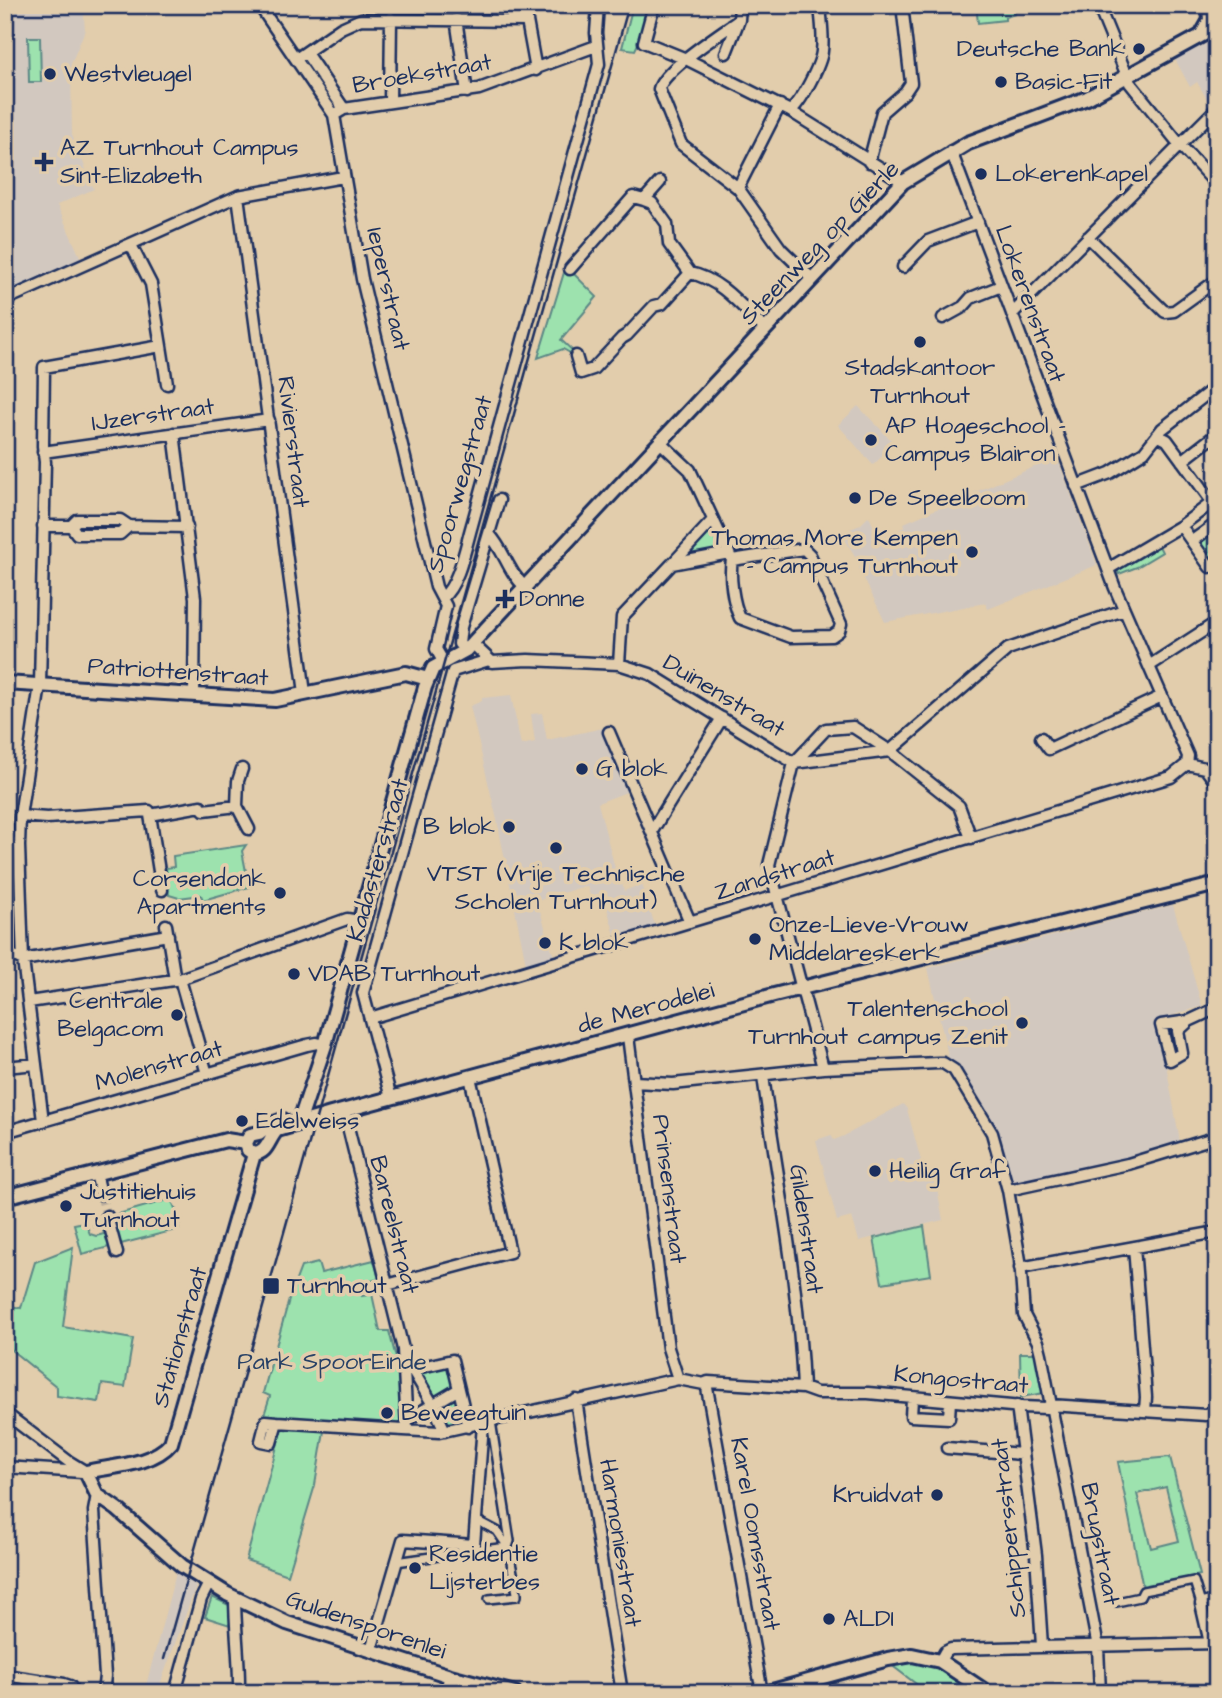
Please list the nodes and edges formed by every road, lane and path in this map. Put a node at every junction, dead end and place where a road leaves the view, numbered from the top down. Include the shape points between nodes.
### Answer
1 (259, 5) edge
2 (423, 5) edge
3 (527, 5) edge
4 (598, 5) edge
5 (654, 5) edge
6 (740, 5) edge
7 (820, 5) edge
8 (902, 5) edge
9 (1098, 5) edge
10 (1209, 5) edge
11 (391, 18) junction
12 (422, 18) junction
13 (456, 19) junction
14 (739, 20) junction
15 (527, 21) junction
16 (1217, 27) edge
17 (1201, 36) junction
18 (596, 46) junction
19 (726, 53) dead end
20 (301, 56) junction
21 (686, 59) junction
22 (536, 70) junction
23 (1126, 76) junction
24 (467, 92) junction
25 (390, 102) junction
26 (780, 105) junction
27 (1217, 108) edge
28 (344, 109) junction
29 (790, 111) junction
30 (334, 115) junction
31 (1180, 145) junction
32 (951, 151) junction
33 (869, 162) junction
34 (343, 177) junction
35 (660, 181) dead end
36 (903, 182) junction
37 (1217, 184) edge
38 (738, 188) junction
39 (238, 196) junction
40 (643, 200) junction
41 (978, 222) junction
42 (1088, 237) junction
43 (131, 245) junction
44 (903, 267) dead end
45 (570, 269) dead end
46 (690, 273) junction
47 (812, 279) junction
48 (1217, 280) edge
49 (1001, 286) junction
50 (5, 300) edge
51 (1012, 314) junction
52 (943, 318) dead end
53 (765, 329) junction
54 (161, 346) junction
55 (576, 356) dead end
56 (167, 384) dead end
57 (1217, 386) edge
58 (269, 420) junction
59 (174, 433) junction
60 (1217, 434) edge
61 (1157, 435) junction
62 (660, 442) junction
63 (43, 452) junction
64 (1182, 461) junction
65 (1076, 486) junction
66 (499, 500) dead end
67 (1215, 505) edge
68 (713, 520) junction
69 (1217, 523) edge
70 (43, 526) junction
71 (1181, 526) junction
72 (187, 527) junction
73 (489, 534) junction
74 (1192, 541) junction
75 (731, 557) junction
76 (1217, 562) edge
77 (672, 564) junction
78 (1108, 569) junction
79 (526, 588) junction
80 (442, 598) junction
81 (1124, 610) junction
82 (1215, 623) edge
83 (1217, 639) edge
84 (469, 646) junction
85 (489, 660) junction
86 (444, 663) junction
87 (619, 664) junction
88 (1149, 666) junction
89 (428, 679) junction
90 (5, 683) edge
91 (40, 685) junction
92 (305, 694) junction
93 (194, 695) junction
94 (1162, 696) junction
95 (722, 718) junction
96 (608, 732) dead end
97 (1041, 738) dead end
98 (890, 751) junction
99 (794, 763) junction
100 (1187, 764) junction
101 (1217, 764) edge
102 (242, 769) dead end
103 (1211, 776) edge
104 (237, 806) junction
105 (150, 815) junction
106 (20, 816) junction
107 (249, 829) dead end
108 (652, 831) junction
109 (971, 838) junction
110 (5, 845) edge
111 (19, 846) junction
112 (1217, 884) edge
113 (162, 890) dead end
114 (778, 896) junction
115 (359, 921) junction
116 (690, 922) junction
117 (5, 952) edge
118 (23, 960) junction
119 (177, 980) junction
120 (803, 990) junction
121 (29, 1002) junction
122 (1217, 1008) edge
123 (370, 1018) junction
124 (1189, 1021) dead end
125 (628, 1036) junction
126 (325, 1045) junction
127 (36, 1064) junction
128 (5, 1067) edge
129 (822, 1068) junction
130 (207, 1074) junction
131 (763, 1076) junction
132 (470, 1077) junction
133 (634, 1082) junction
134 (391, 1098) junction
135 (338, 1112) junction
136 (298, 1118) junction
137 (43, 1121) junction
138 (5, 1132) edge
139 (259, 1133) junction
140 (1217, 1137) edge
141 (267, 1146) junction
142 (250, 1148) junction
143 (96, 1173) junction
144 (1008, 1190) junction
145 (101, 1194) tunnel mouth
146 (5, 1197) edge
147 (107, 1216) tunnel mouth
148 (1217, 1232) edge
149 (1134, 1247) junction
150 (117, 1253) dead end
151 (1020, 1268) junction
152 (387, 1285) junction
153 (408, 1370) junction
154 (678, 1379) junction
155 (704, 1384) junction
156 (803, 1388) junction
157 (459, 1389) junction
158 (912, 1399) junction
159 (576, 1400) junction
160 (950, 1401) junction
161 (433, 1405) junction
162 (1050, 1405) junction
163 (1017, 1406) junction
164 (1215, 1406) edge
165 (1145, 1411) junction
166 (5, 1413) edge
167 (277, 1422) dead end
168 (487, 1422) junction
169 (407, 1425) junction
170 (468, 1427) junction
171 (445, 1431) junction
172 (947, 1448) dead end
173 (1022, 1454) junction
174 (5, 1467) edge
175 (86, 1472) junction
176 (97, 1495) junction
177 (476, 1520) junction
178 (508, 1547) junction
179 (474, 1548) junction
180 (396, 1562) junction
181 (209, 1583) junction
182 (235, 1598) junction
183 (489, 1599) dead end
184 (1217, 1599) edge
185 (1117, 1602) dead end
186 (1201, 1604) junction
187 (1213, 1643) edge
188 (1042, 1646) junction
189 (1098, 1647) junction
190 (370, 1650) junction
191 (940, 1661) junction
192 (5, 1675) edge
193 (450, 1676) junction
194 (239, 1684) dead end
195 (75, 1693) edge
196 (104, 1693) edge
197 (175, 1693) edge
198 (445, 1693) edge
199 (515, 1693) edge
200 (622, 1693) edge
201 (764, 1693) edge
202 (988, 1693) edge
203 (1100, 1693) edge

1 - 20 street, Ieperstraat
2 - 12 street
3 - 15 street
4 - 18 street, Spoorwegstraat
5 - 21 street via 644,42
6 - 14 street
7 - 29 street via 822,53
8 - 33 street via 911,83 882,112
9 - 23 street
10 - 17 street via 1210,20
11 - 12 street
11 - 20 street via 352,22
11 - 25 street
12 - 13 street
13 - 15 street
13 - 24 street
14 - 19 street
14 - 21 street
15 - 22 street
16 - 17 street, Steenweg op Gierle
17 - 23 street, Steenweg op Gierle
18 - 22 street, Broekstraat
18 - 80 street, Spoorwegstraat via 599,64 479,498 450,591
20 - 28 street, Ieperstraat
20 - 30 street, Ieperstraat
21 - 26 street
21 - 38 street via 660,82 663,100 681,144
22 - 24 street, Broekstraat
23 - 31 street
23 - 32 street, Steenweg op Gierle via 1087,98
24 - 25 street, Broekstraat
25 - 28 street, Broekstraat
26 - 29 street
26 - 38 street
27 - 31 street
28 - 30 street, Broekstraat
29 - 33 street
30 - 34 street, Ieperstraat
31 - 37 street
31 - 42 street
32 - 36 street, Steenweg op Gierle
32 - 41 street, Lokerenstraat
33 - 36 street
34 - 39 street
34 - 80 street, Ieperstraat via 366,294
35 - 40 street
36 - 47 street, Steenweg op Gierle
38 - 47 street via 781,249
39 - 43 street
39 - 58 street, Rivierstraat
40 - 45 street via 633,197
40 - 46 street via 652,203 667,224 669,244
41 - 44 street via 928,241
41 - 49 street, Lokerenstraat
42 - 48 street via 1165,312 1174,312
42 - 51 street
43 - 50 street
43 - 54 street via 150,284
46 - 53 street via 705,276
46 - 55 street via 593,369 581,373
47 - 53 street, Steenweg op Gierle
49 - 51 street, Lokerenstraat
49 - 52 street via 971,298
51 - 65 street, Lokerenstraat
53 - 62 street, Steenweg op Gierle
54 - 56 street
54 - 63 street via 44,367
57 - 61 street
58 - 59 street, IJzerstraat
58 - 92 street, Rivierstraat
59 - 63 street, IJzerstraat
59 - 72 street
60 - 64 street
61 - 64 street via 1167,440
61 - 65 street via 1144,452
62 - 68 street via 690,470
62 - 79 street, Steenweg op Gierle
63 - 70 street
64 - 67 street
65 - 78 street, Lokerenstraat
66 - 73 street
67 - 71 street
68 - 75 street
68 - 77 street
69 - 74 street
70 - 72 street via 120,520 129,526
70 - 91 street
71 - 74 street
71 - 78 street
72 - 93 street via 195,598
73 - 79 street via 514,577
73 - 84 street via 461,627 459,644
74 - 76 street via 1210,567
75 - 75 street via 740,618 784,636 832,636 839,631 841,624 804,549
75 - 77 street
77 - 87 street via 622,617
78 - 81 street, Lokerenstraat
79 - 84 street, Steenweg op Gierle
80 - 86 street, Spoorwegstraat via 446,611 436,649
81 - 88 street, Lokerenstraat
81 - 98 street via 1008,649
82 - 83 street
82 - 88 street
84 - 85 street
84 - 86 street, Steenweg op Gierle
85 - 87 street, Duinenstraat
85 - 123 street, Kadasterstraat via 453,671 363,993
86 - 89 street via 433,668
87 - 95 street, Duinenstraat via 650,674
88 - 94 street, Lokerenstraat
89 - 92 street, Patriottenstraat via 406,673
89 - 115 street
90 - 91 street, Patriottenstraat
91 - 93 street, Patriottenstraat
91 - 106 street
92 - 93 street, Patriottenstraat via 275,700
94 - 97 street via 1049,749
94 - 100 street, Lokerenstraat via 1188,756
95 - 99 street, Duinenstraat
95 - 108 street
96 - 108 street
98 - 99 street
98 - 99 street via 853,727 826,729
98 - 109 street via 960,806
99 - 114 street via 769,865
100 - 103 street
100 - 109 street, Zandstraat via 1171,777
101 - 103 street
102 - 104 street
104 - 105 street via 204,810 201,806
104 - 107 street
105 - 106 street via 149,811
105 - 113 street
106 - 111 street
108 - 116 street
109 - 114 street, Zandstraat
110 - 111 street
111 - 118 street
112 - 120 street, de Merodelei
114 - 116 street, Zandstraat
114 - 120 street
115 - 119 street via 347,919
115 - 126 street
116 - 123 street, Zandstraat
117 - 118 street
118 - 119 street via 167,930
118 - 121 street
119 - 121 street
119 - 130 street
120 - 125 street, de Merodelei
120 - 129 street
121 - 127 street
122 - 124 street
123 - 134 street, Kadasterstraat
125 - 132 street, de Merodelei
125 - 133 street, Prinsenstraat
126 - 130 street, Molenstraat via 307,1045
126 - 136 street
127 - 128 street
127 - 137 street
129 - 131 street
129 - 144 street, Brugstraat via 949,1066 992,1133
130 - 137 street, Molenstraat
131 - 133 street via 673,1084
131 - 156 street, Gildenstraat
132 - 134 street, de Merodelei
132 - 152 street via 510,1252
133 - 154 street, Prinsenstraat via 668,1348
134 - 135 street, de Merodelei
135 - 136 street, de Merodelei
135 - 152 street, Bareelstraat
136 - 139 street, de Merodelei via 269,1125
136 - 141 street, de Merodelei via 274,1133
137 - 138 street, Molenstraat
139 - 141 street
139 - 142 street, de Merodelei via 250,1135
140 - 144 street via 1128,1164
141 - 142 street, de Merodelei via 261,1153
142 - 143 street via 226,1140
142 - 175 street, Stationstraat via 172,1443 146,1459
143 - 145 street
143 - 146 street
144 - 151 street, Brugstraat
147 - 150 street
148 - 149 street
149 - 151 street
149 - 165 street
151 - 162 street, Brugstraat via 1024,1315 1038,1342
152 - 153 street, Bareelstraat
153 - 157 street via 452,1360
153 - 161 street
153 - 169 street, Bareelstraat
154 - 155 street, Kongostraat
154 - 159 street
155 - 156 street, Kongostraat
155 - 201 street, Karel Oomsstraat
156 - 158 street, Kongostraat
157 - 161 street
157 - 170 street
158 - 160 street, Kongostraat
158 - 160 street via 911,1416 949,1418
159 - 168 street
159 - 200 street, Harmoniestraat
160 - 163 street, Kongostraat
161 - 169 street
161 - 171 street
162 - 163 street, Kongostraat
162 - 165 street, Kongostraat
162 - 189 street, Brugstraat
163 - 173 street, Schippersstraat
164 - 165 street, Kongostraat via 1206,1415
166 - 175 street
167 - 169 street via 386,1429
168 - 170 street
168 - 177 street
168 - 178 street
169 - 171 street
170 - 171 street
172 - 173 street
173 - 188 street, Schippersstraat
174 - 175 street
175 - 176 street
176 - 181 street, Guldensporenlei
176 - 196 street via 94,1511
177 - 178 street via 497,1531
177 - 179 street
178 - 179 street
178 - 183 street via 517,1596
179 - 180 street
179 - 180 street via 403,1540
180 - 190 street
181 - 182 street, Guldensporenlei
181 - 197 street
182 - 190 street, Guldensporenlei via 286,1623
182 - 194 street
184 - 186 street
185 - 186 street via 1140,1597 1143,1591 1194,1581
186 - 187 street
187 - 189 street
188 - 189 street
188 - 191 street via 951,1649
189 - 203 street, Brugstraat
190 - 193 street, Guldensporenlei
191 - 201 street via 899,1657
191 - 202 street
192 - 195 street via 64,1684
193 - 198 street
193 - 199 street, Guldensporenlei

